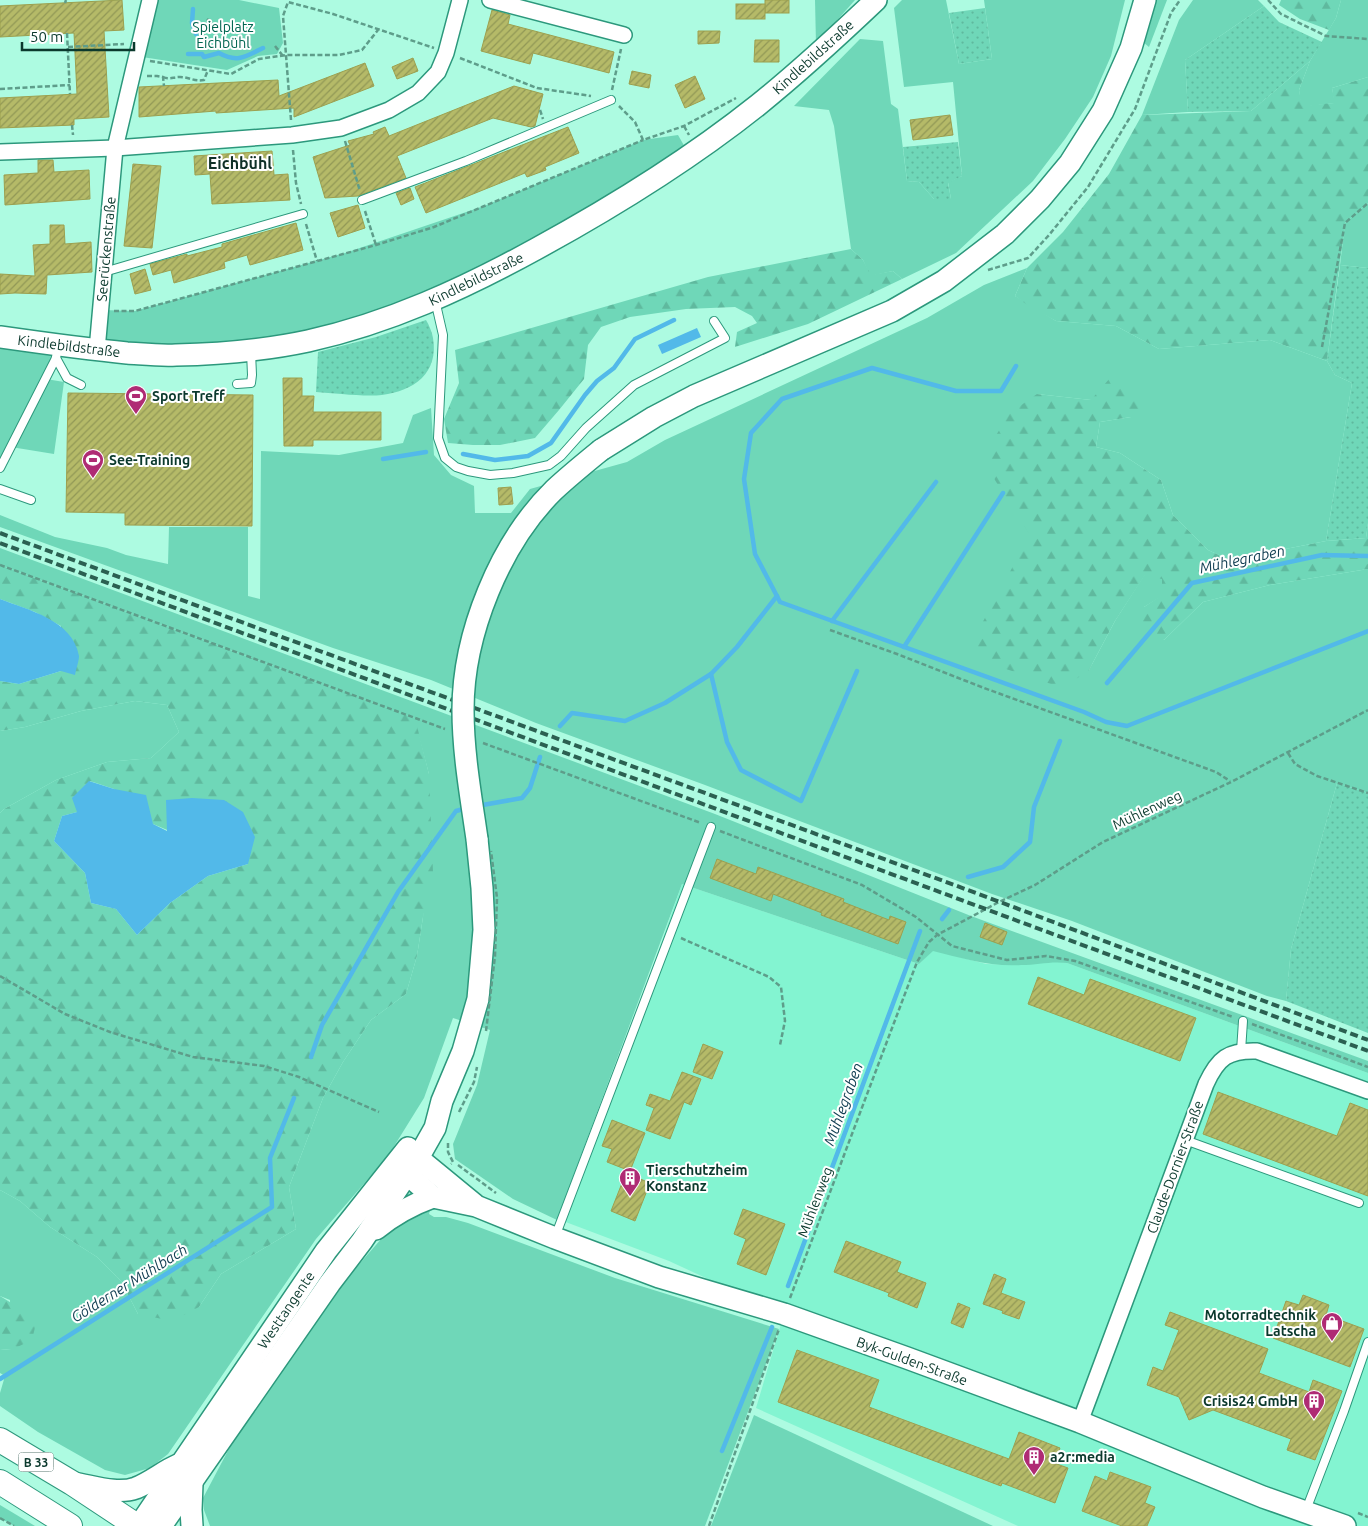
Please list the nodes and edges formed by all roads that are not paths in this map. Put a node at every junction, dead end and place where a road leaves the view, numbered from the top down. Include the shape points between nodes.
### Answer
1 (150, 0) edge
2 (460, 0) edge
3 (490, 0) edge
4 (876, 0) edge
5 (1146, 0) edge
6 (624, 36) road end
7 (611, 100) road end
8 (115, 148) junction
9 (0, 152) edge
10 (362, 200) road end
11 (303, 214) road end
12 (104, 272) junction
13 (435, 300) junction
14 (714, 321) dead end
15 (0, 337) edge
16 (97, 350) junction
17 (250, 350) junction
18 (57, 352) junction
19 (238, 384) dead end
20 (81, 385) dead end
21 (0, 468) edge
22 (0, 489) edge
23 (31, 500) dead end
24 (711, 827) road end
25 (1243, 1021) road end
26 (1241, 1051) junction
27 (1368, 1091) edge
28 (1185, 1140) junction
29 (409, 1163) junction
30 (432, 1197) junction
31 (1359, 1203) dead end
32 (476, 1206) junction
33 (555, 1238) junction
34 (362, 1241) junction
35 (1368, 1342) edge
36 (1080, 1422) junction
37 (0, 1440) edge
38 (181, 1464) junction
39 (0, 1482) edge
40 (72, 1483) junction
41 (192, 1483) junction
42 (1306, 1512) junction
43 (70, 1526) edge
44 (138, 1526) edge
45 (161, 1526) edge
46 (192, 1526) edge
47 (1345, 1526) edge

1 - 8 street, Seerückenstraße
2 - 8 street via 438,72 418,93 389,110 340,128 292,135
3 - 6 street
4 - 13 main road, Kindlebildstraße via 807,64 697,150 562,235 488,276
5 - 29 main road, Westtangente, bridge via 1132,48 1103,111 1070,163 1040,200 1005,234 944,281 892,311 694,396 601,450 554,490 504,556 484,602 470,649 464,687 466,757 484,930 478,1029 463,1051 442,1101
7 - 10 lane via 466,161
8 - 9 street
8 - 12 street, Seerückenstraße
11 - 12 lane
12 - 16 street, Seerückenstraße
13 - 14 lane via 443,335 438,438 445,458 456,467 490,475 549,465 634,385 725,338
13 - 17 main road, Kindlebildstraße via 348,330 307,341
15 - 18 main road, Kindlebildstraße
16 - 17 main road, Kindlebildstraße via 174,356
16 - 18 main road, Kindlebildstraße
17 - 19 lane via 251,383
18 - 20 lane via 67,378
18 - 21 lane
22 - 23 lane
24 - 33 lane
25 - 26 lane
26 - 27 street via 1257,1051
26 - 28 street, Claude-Dornier-Straße via 1227,1056 1214,1067
28 - 31 lane
28 - 36 street, Claude-Dornier-Straße
29 - 30 main road
29 - 32 main road, Byk-Gulden-Straße via 441,1176
29 - 34 main road, Westtangente
29 - 38 main road, Westtangente via 359,1207
30 - 32 main road, Byk-Gulden-Straße
30 - 34 main road via 389,1218
32 - 33 main road, Byk-Gulden-Straße
33 - 36 main road, Byk-Gulden-Straße via 778,1323
34 - 41 main road, Westtangente
35 - 42 lane
36 - 42 main road, Byk-Gulden-Straße
37 - 40 main road, B 33
38 - 40 main road via 135,1488 112,1490
38 - 44 main road, Westtangente
39 - 43 main road, B 33
40 - 44 main road, B 33
41 - 45 main road, Westtangente
41 - 46 main road
42 - 47 main road, Byk-Gulden-Straße

